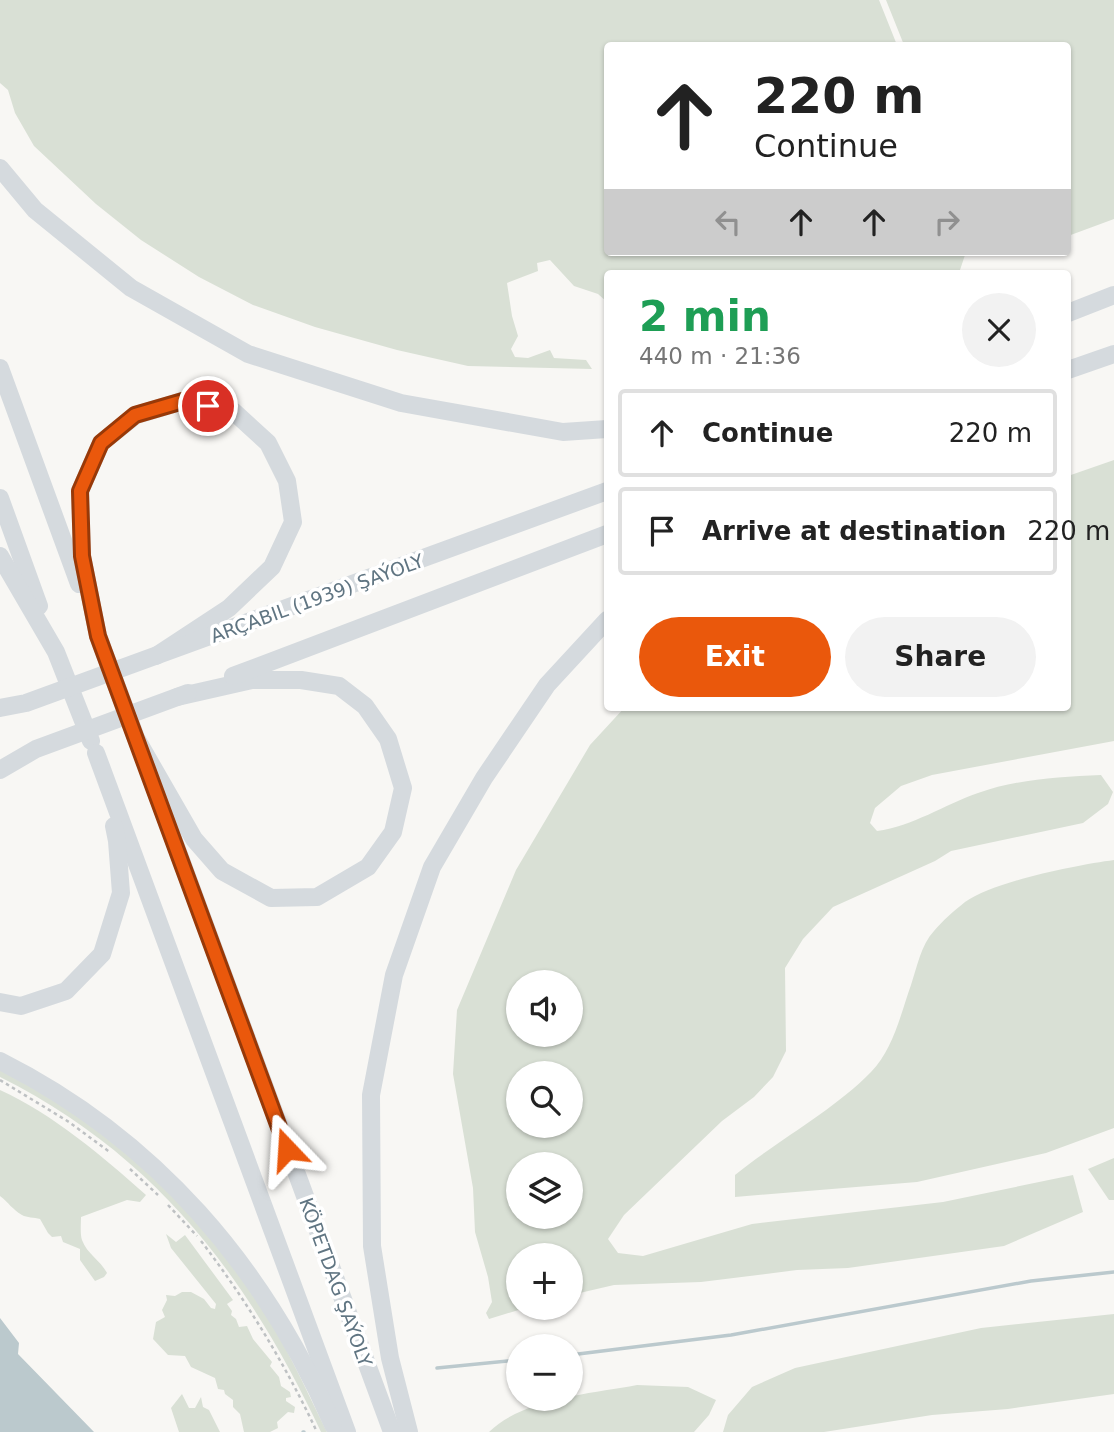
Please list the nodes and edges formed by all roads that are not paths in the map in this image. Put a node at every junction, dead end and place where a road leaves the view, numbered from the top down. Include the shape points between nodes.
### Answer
1 (0, 168) edge
2 (1114, 296) edge
3 (1071, 312) edge
4 (1114, 354) edge
5 (0, 368) edge
6 (1071, 369) edge
7 (604, 429) edge
8 (604, 492) edge
9 (0, 498) edge
10 (604, 535) edge
11 (0, 556) edge
12 (604, 623) edge
13 (98, 636) junction
14 (56, 652) junction
15 (156, 656) junction
16 (177, 697) junction
17 (0, 708) edge
18 (136, 738) junction
19 (96, 753) junction
20 (0, 770) edge
21 (0, 1002) edge
22 (0, 1060) edge
23 (336, 1432) edge
24 (347, 1432) edge
25 (392, 1432) edge
26 (409, 1432) edge

1 - 7 main road via 35,210 131,288 248,354 401,403 563,432
2 - 3 main road
4 - 6 main road
5 - 13 main road
8 - 15 main road, ARÇABIL (1939) ŞAÝOLY
9 - 14 main road
10 - 16 main road
11 - 14 main road
12 - 26 main road via 547,685 484,778 432,867 394,975 371,1095 372,1246 390,1358
13 - 15 main road via 82,556 80,491 101,443 135,415 183,401 233,411 268,443 287,481 293,522 272,567 229,608
13 - 18 main road
14 - 19 main road
15 - 17 main road, ARÇABIL (1939) ŞAÝOLY via 26,704
16 - 18 main road via 252,680 301,680 339,686 365,706 388,739 403,788 393,832 368,867 317,897 271,898 222,872 194,839
16 - 20 main road via 36,749
18 - 25 main road, KÖPETDAG ŞAÝOLY
19 - 21 main road via 117,841 121,893 102,954 66,991 22,1006
19 - 24 main road
22 - 23 main road via 109,1128 194,1206 260,1290 312,1377

